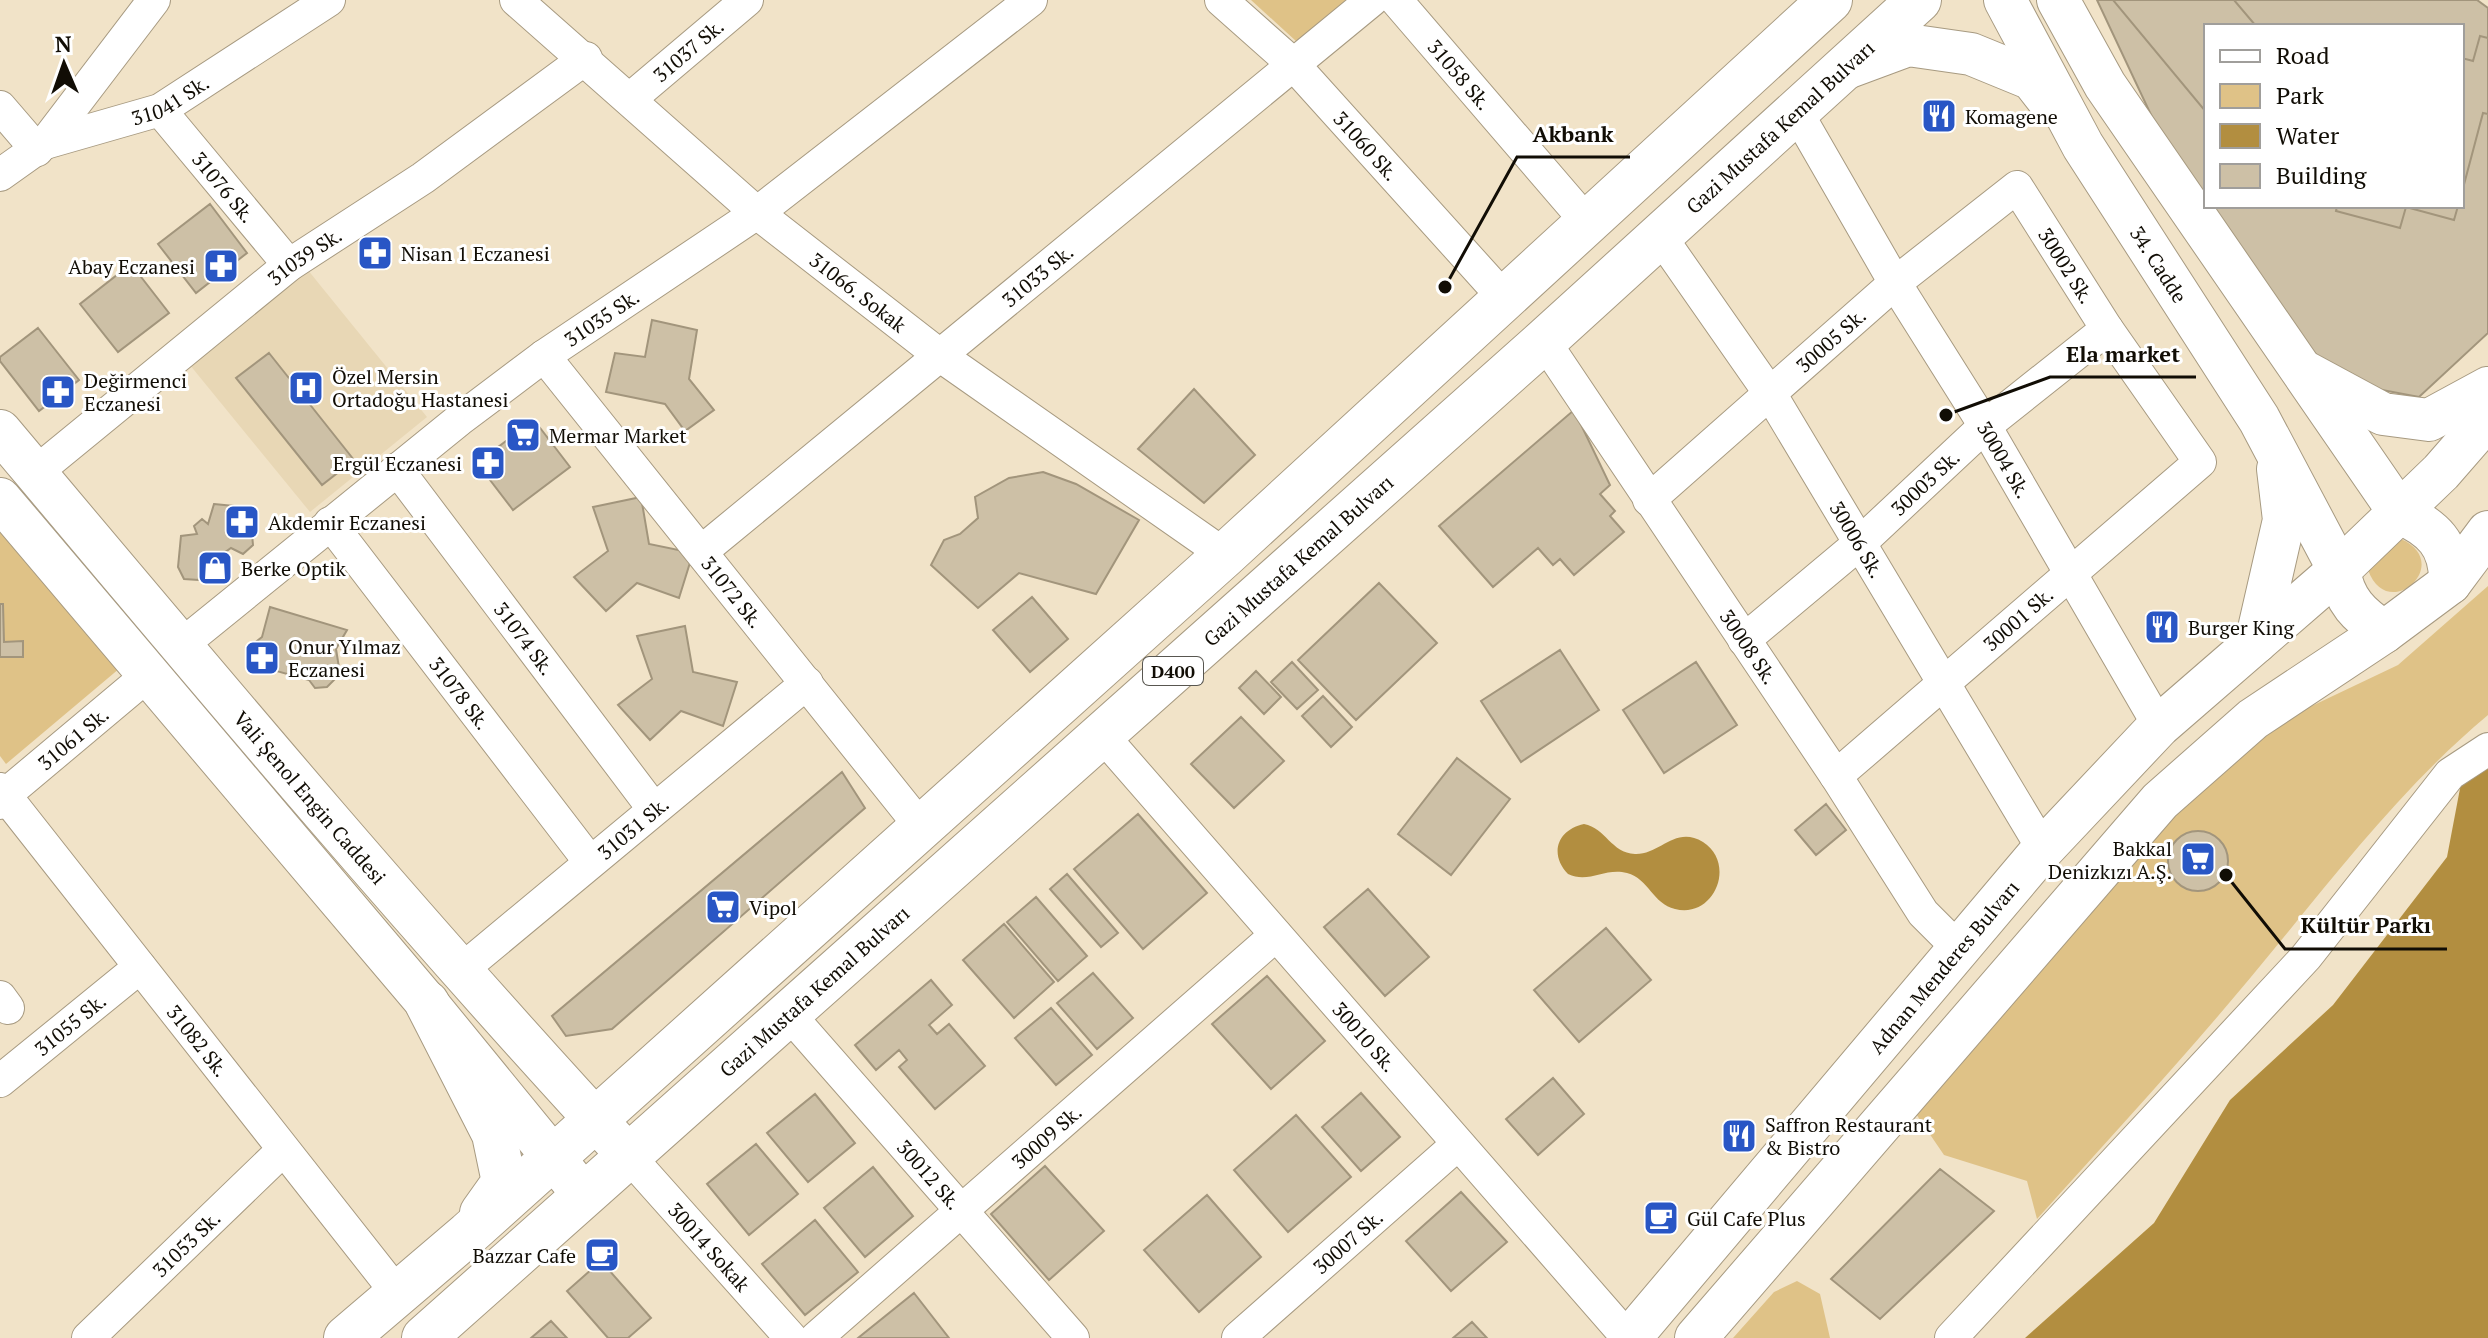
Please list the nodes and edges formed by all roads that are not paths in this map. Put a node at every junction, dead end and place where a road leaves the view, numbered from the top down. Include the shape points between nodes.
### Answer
1 (154, 0) edge
2 (329, 0) edge
3 (516, 0) edge
4 (747, 0) edge
5 (1031, 0) edge
6 (1221, 0) edge
7 (1372, 0) edge
8 (1396, 0) edge
9 (1919, 0) edge
10 (2005, 0) edge
11 (2058, 0) edge
12 (2088, 0) edge
13 (1820, 4) edge
14 (586, 58) junction
15 (1293, 64) junction
16 (1841, 70) junction
17 (2105, 85) junction
18 (630, 99) junction
19 (0, 107) edge
20 (160, 110) junction
21 (1796, 111) junction
22 (2083, 146) junction
23 (41, 147) junction
24 (0, 175) edge
25 (2017, 187) joint
26 (757, 213) junction
27 (1586, 221) junction
28 (1660, 236) junction
29 (289, 265) junction
30 (1895, 283) junction
31 (1505, 299) junction
32 (2107, 329) junction
33 (1544, 341) junction
34 (544, 356) junction
35 (942, 357) junction
36 (2302, 371) junction
37 (2488, 388) edge
38 (1771, 395) junction
39 (2488, 418) edge
40 (2259, 419) junction
41 (1985, 426) junction
42 (0, 431) edge
43 (2200, 462) joint
44 (397, 469) junction
45 (35, 473) junction
46 (0, 499) edge
47 (1649, 500) junction
48 (2399, 512) junction
49 (330, 523) junction
50 (2488, 532) edge
51 (1860, 543) junction
52 (702, 551) junction
53 (1225, 555) junction
54 (2339, 570) junction
55 (2070, 573) junction
56 (2450, 583) junction
57 (2384, 632) junction
58 (1744, 640) junction
59 (2256, 642) junction
60 (179, 647) junction
61 (148, 675) junction
62 (1945, 682) junction
63 (807, 683) junction
64 (2159, 726) junction
65 (1102, 735) junction
66 (2488, 749) edge
67 (1836, 776) junction
68 (2, 796) edge
69 (653, 808) junction
70 (921, 827) junction
71 (2043, 849) junction
72 (590, 862) junction
73 (1276, 935) junction
74 (1959, 949) junction
75 (140, 967) junction
76 (459, 972) junction
77 (427, 1003) junction
78 (787, 1012) junction
79 (0, 1081) edge
80 (594, 1119) junction
81 (1458, 1144) junction
82 (283, 1150) junction
83 (627, 1154) junction
84 (551, 1157) junction
85 (583, 1194) junction
86 (962, 1211) junction
87 (468, 1234) junction
88 (397, 1293) junction
89 (88, 1338) edge
90 (346, 1338) edge
91 (424, 1338) edge
92 (791, 1338) edge
93 (816, 1338) edge
94 (1073, 1338) edge
95 (1238, 1338) edge
96 (1629, 1338) edge
97 (1696, 1338) edge
98 (1951, 1338) edge

1 - 23 street
2 - 20 street, 31041 Sk.
3 - 14 street, 31066. Sokak
4 - 18 street, 31037 Sk.
5 - 26 street, 31035 Sk.
6 - 15 street, 31060 Sk.
7 - 15 street, 31033 Sk.
8 - 27 street, 31058 Sk.
9 - 16 highway, Gazi Mustafa Kemal Bulvarı / D400
10 - 22 main road, 34. Cadde
11 - 17 main road
12 - 17 main road
13 - 27 highway, D400
14 - 18 street, 31066. Sokak
14 - 29 street, 31039 Sk. via 423,178
15 - 31 street, 31060 Sk.
15 - 35 street, 31033 Sk.
16 - 21 highway, Gazi Mustafa Kemal Bulvarı / D400
16 - 22 main road via 1908,45 1971,54 2032,79
17 - 36 main road
18 - 26 street, 31066. Sokak
19 - 23 street
20 - 23 street, 31041 Sk.
20 - 29 street, 31076 Sk.
21 - 28 highway, Gazi Mustafa Kemal Bulvarı / D400
21 - 30 street, 30004 Sk.
22 - 40 main road, 34. Cadde
23 - 24 street, 31041 Sk.
25 - 30 street, 30005 Sk.
25 - 32 street, 30002 Sk.
26 - 34 street, 31035 Sk.
26 - 35 street, 31066. Sokak
27 - 31 highway, D400
28 - 33 highway, Gazi Mustafa Kemal Bulvarı / D400
28 - 38 street, 30006 Sk.
29 - 45 street, 31039 Sk.
30 - 38 street, 30005 Sk.
30 - 41 street, 30004 Sk.
31 - 53 highway, D400
32 - 41 street, 30003 Sk.
32 - 43 street, 30002 Sk.
33 - 47 street, 30008 Sk.
33 - 65 highway, Gazi Mustafa Kemal Bulvarı / D400
34 - 44 street, 31035 Sk.
34 - 52 street, 31072 Sk.
35 - 52 street, 31033 Sk.
35 - 53 street, 31066. Sokak
36 - 37 main road via 2383,414 2429,420
36 - 48 main road
38 - 47 street, 30005 Sk.
38 - 51 street, 30006 Sk.
39 - 48 main road, Adnan Menderes Bulvarı
40 - 54 main road, 34. Cadde
40 - 59 main road via 2279,471 2284,520
41 - 51 street, 30003 Sk.
41 - 55 street, 30004 Sk.
42 - 45 main road, Vali Şenol Engin Caddesi
43 - 55 street, 30001 Sk.
44 - 49 street, 31035 Sk.
44 - 69 street, 31074 Sk.
45 - 60 main road, Vali Şenol Engin Caddesi
46 - 61 main road, Vali Şenol Engin Caddesi
47 - 58 street, 30008 Sk.
48 - 54 main road, Adnan Menderes Bulvarı
48 - 56 main road via 2435,532 2451,564
49 - 60 street, 31035 Sk.
49 - 72 street, 31078 Sk.
50 - 56 main road
51 - 58 street, 30003 Sk.
51 - 62 street, 30006 Sk.
52 - 63 street, 31072 Sk.
53 - 70 highway, D400
54 - 57 main road via 2350,605
54 - 59 main road, Adnan Menderes Bulvarı
55 - 62 street, 30001 Sk.
55 - 64 street, 30004 Sk.
56 - 57 main road
57 - 97 main road via 2253,719 2160,801
58 - 67 street, 30008 Sk.
59 - 64 main road, Adnan Menderes Bulvarı
60 - 76 main road, Vali Şenol Engin Caddesi
61 - 68 street, 31061 Sk.
61 - 77 main road, Vali Şenol Engin Caddesi
62 - 67 street, 30001 Sk.
62 - 71 street, 30006 Sk.
63 - 69 street, 31031 Sk.
63 - 70 street, 31072 Sk.
64 - 71 main road, Adnan Menderes Bulvarı
65 - 73 street, 30010 Sk.
65 - 78 highway, Gazi Mustafa Kemal Bulvarı / D400
66 - 98 street via 2450,774 2306,957
67 - 74 street, 30008 Sk. via 1923,913
68 - 75 street, 31082 Sk.
69 - 72 street, 31031 Sk.
70 - 80 highway, D400
71 - 74 main road, Adnan Menderes Bulvarı
72 - 76 street, 31031 Sk.
73 - 81 street, 30010 Sk.
73 - 86 street, 30009 Sk.
74 - 96 main road, Adnan Menderes Bulvarı
75 - 79 street, 31055 Sk.
75 - 82 street, 31082 Sk.
76 - 80 main road, Vali Şenol Engin Caddesi
77 - 84 main road, Vali Şenol Engin Caddesi
77 - 87 highway via 500,1155 504,1182
78 - 83 highway, Gazi Mustafa Kemal Bulvarı / D400
78 - 86 street, 30012 Sk.
80 - 83 main road, Vali Şenol Engin Caddesi
80 - 84 highway, D400
81 - 95 street, 30007 Sk.
81 - 96 street, 30010 Sk.
82 - 88 street, 31082 Sk.
82 - 89 street, 31053 Sk.
83 - 85 highway, Gazi Mustafa Kemal Bulvarı / D400
83 - 92 street, 30014 Sokak
84 - 85 main road, Vali Şenol Engin Caddesi
84 - 87 highway, D400
85 - 91 highway, Gazi Mustafa Kemal Bulvarı / D400
86 - 93 street, 30009 Sk.
86 - 94 street, 30012 Sk.
87 - 88 highway, D400
88 - 90 highway, D400

